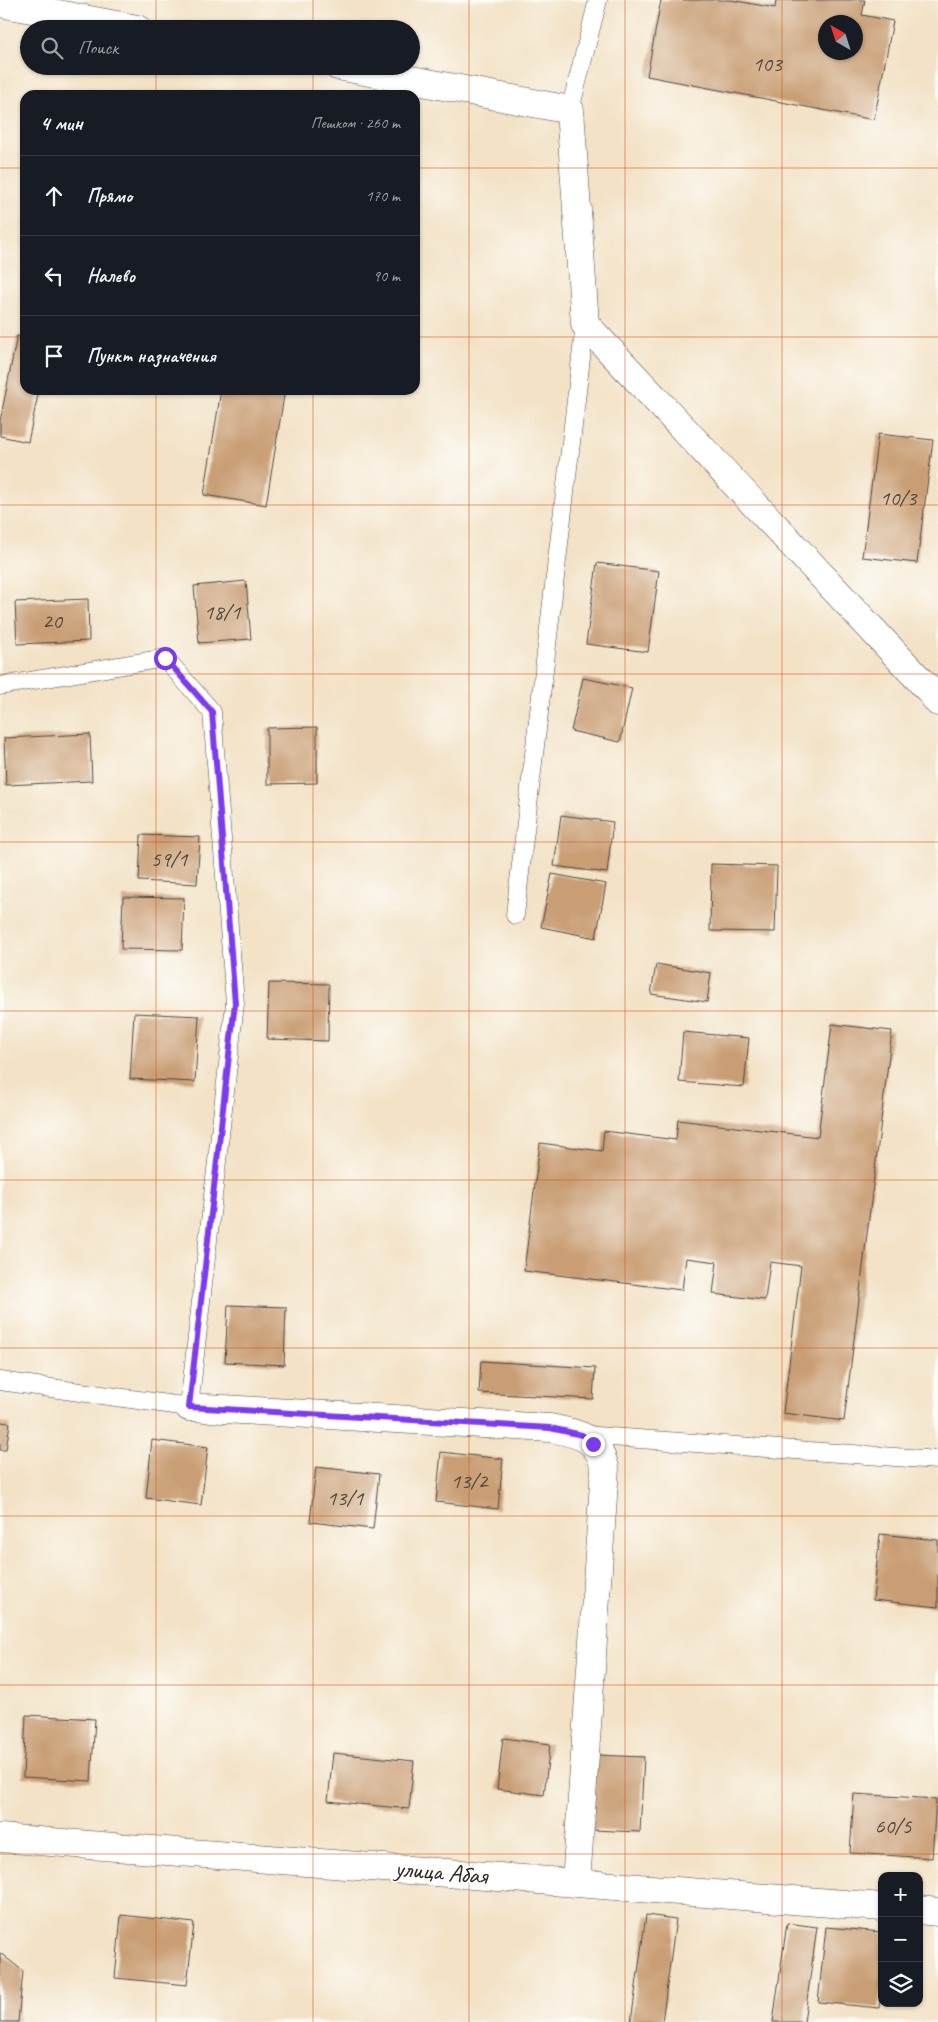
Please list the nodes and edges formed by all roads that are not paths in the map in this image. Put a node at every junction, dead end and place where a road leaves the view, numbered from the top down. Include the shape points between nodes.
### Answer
1 (598, 0) edge
2 (0, 3) edge
3 (90, 20) edge
4 (385, 75) edge
5 (570, 110) junction
6 (585, 324) junction
7 (0, 686) edge
8 (938, 702) edge
9 (515, 915) dead end
10 (0, 1382) edge
11 (189, 1407) junction
12 (582, 1435) junction
13 (938, 1460) edge
14 (0, 1838) edge
15 (576, 1883) junction
16 (878, 1907) edge
17 (923, 1910) edge
18 (938, 1912) edge

1 - 5 lane
2 - 3 street
4 - 5 street
5 - 6 street
6 - 8 street
6 - 9 lane
7 - 11 lane via 165,658 212,712 235,1003
10 - 11 lane
11 - 12 street via 550,1428
12 - 13 lane
12 - 15 street via 601,1453 604,1468
14 - 15 street, улица Абая
15 - 16 street, улица Абая
17 - 18 street

